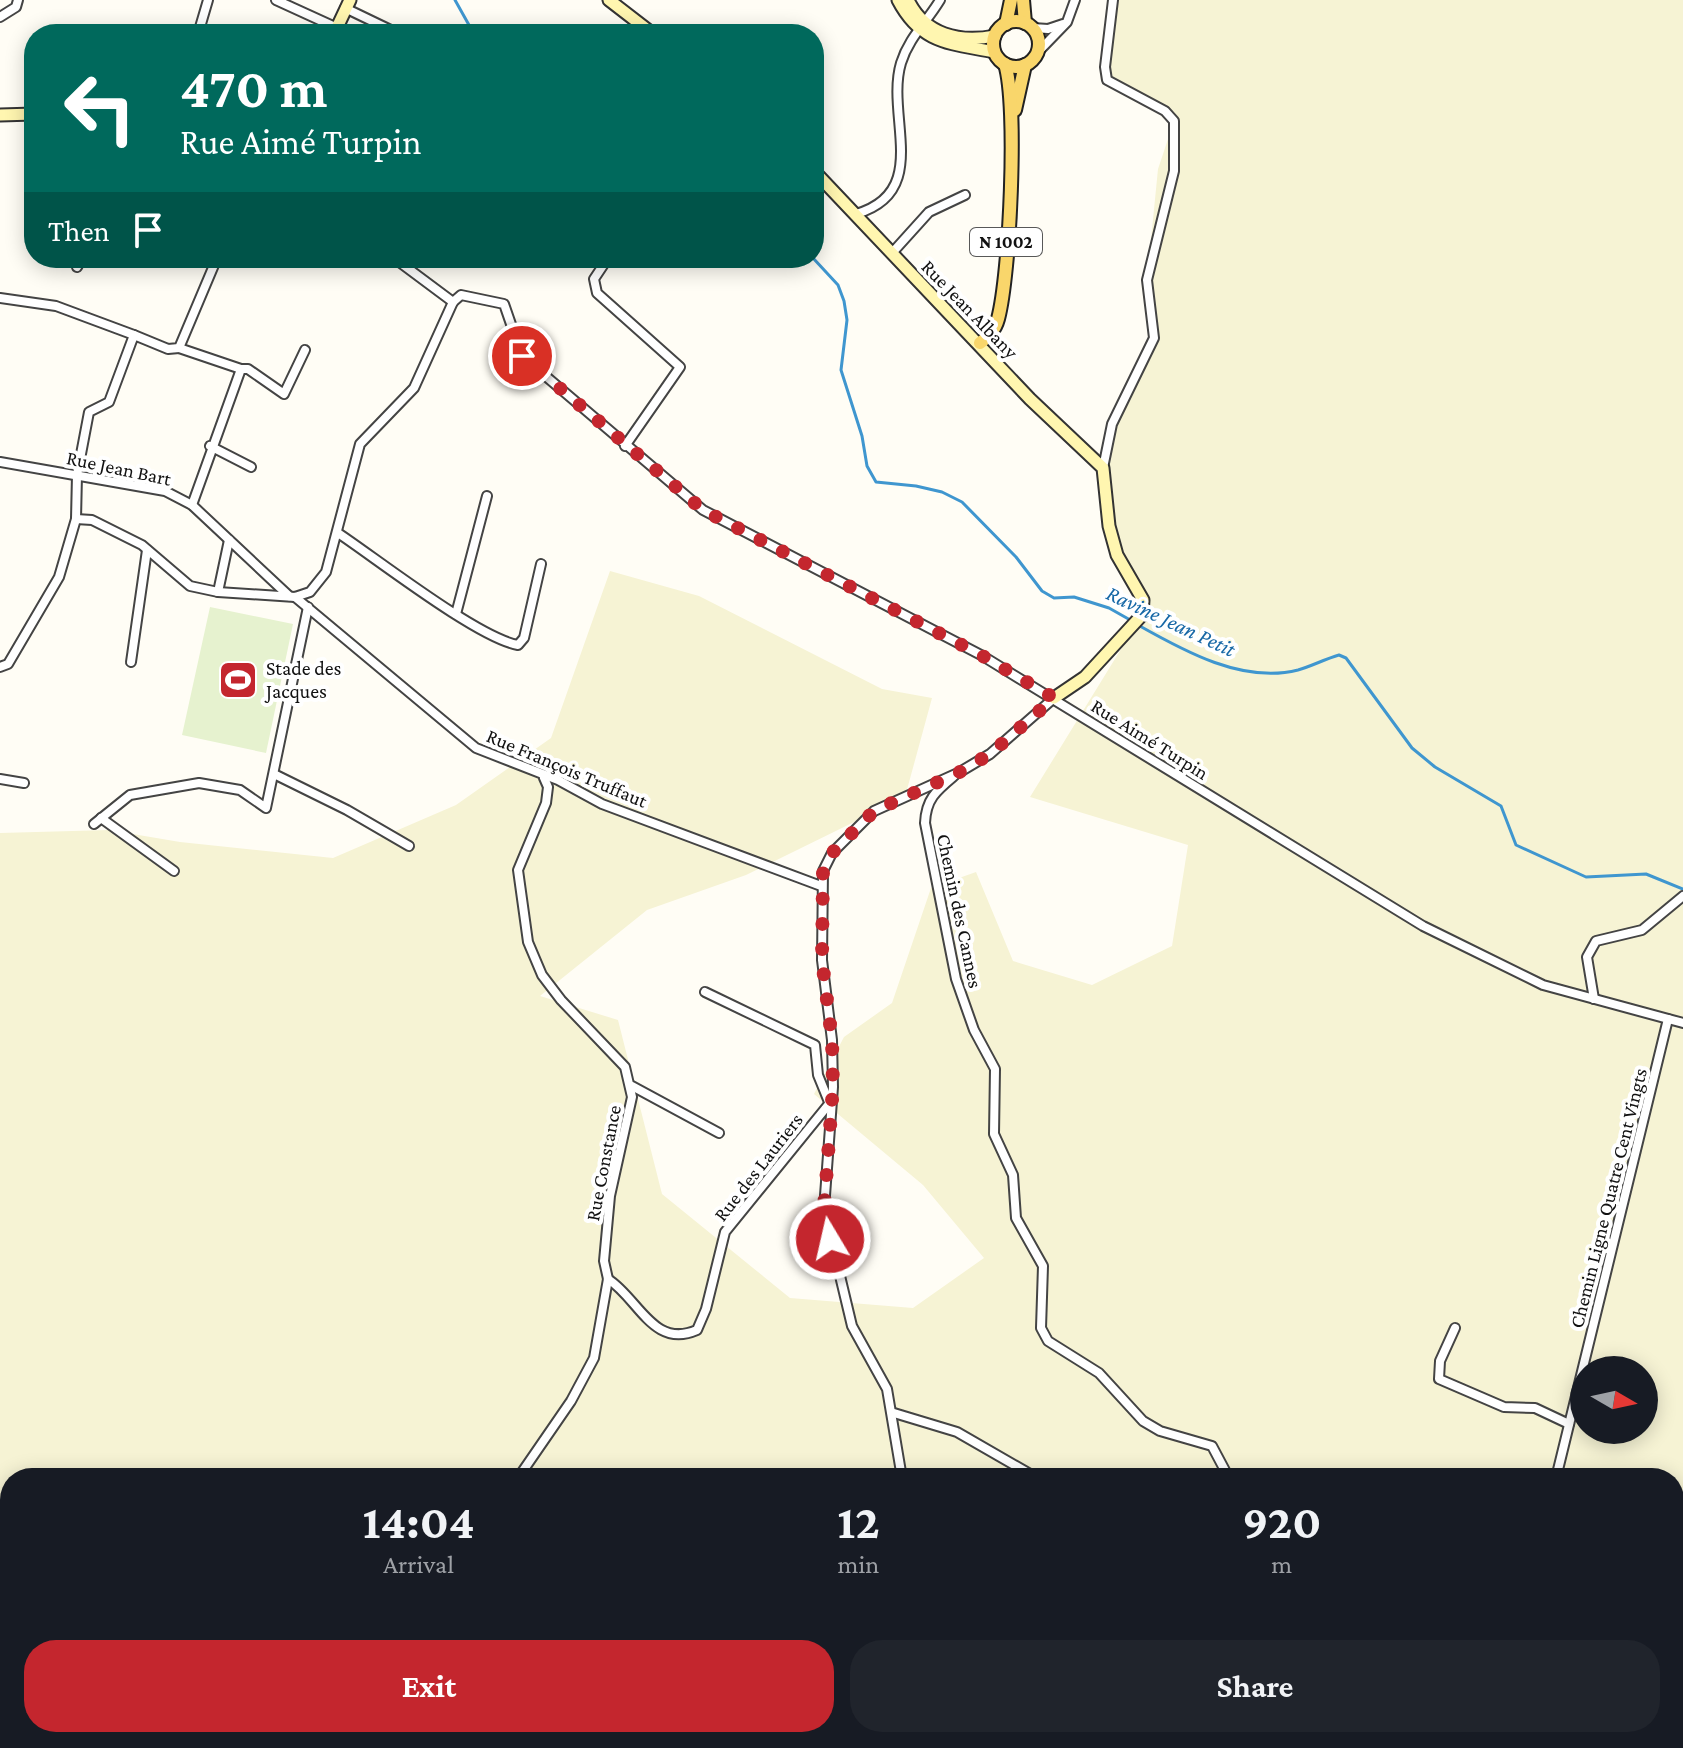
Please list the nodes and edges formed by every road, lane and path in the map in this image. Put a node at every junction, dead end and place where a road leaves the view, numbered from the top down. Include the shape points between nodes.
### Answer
1 (18, 0) edge
2 (208, 0) edge
3 (276, 0) edge
4 (609, 0) edge
5 (898, 0) edge
6 (908, 0) edge
7 (940, 0) edge
8 (1011, 0) edge
9 (1023, 0) edge
10 (1075, 0) edge
11 (1113, 0) edge
12 (348, 4) edge
13 (0, 17) edge
14 (1067, 22) junction
15 (201, 24) edge
16 (321, 24) edge
17 (338, 24) edge
18 (382, 24) edge
19 (640, 24) edge
20 (1006, 24) junction
21 (919, 25) junction
22 (1029, 26) junction
23 (995, 36) junction
24 (994, 52) junction
25 (1037, 53) junction
26 (1005, 64) junction
27 (1025, 65) junction
28 (24, 114) edge
29 (0, 115) edge
30 (1011, 133) junction
31 (824, 181) edge
32 (965, 195) dead end
33 (856, 214) junction
34 (892, 253) junction
35 (213, 268) edge
36 (407, 268) edge
37 (601, 268) edge
38 (0, 298) edge
39 (453, 302) junction
40 (134, 335) junction
41 (980, 343) junction
42 (179, 348) junction
43 (305, 350) dead end
44 (241, 369) junction
45 (210, 446) junction
46 (625, 446) junction
47 (0, 462) edge
48 (251, 467) dead end
49 (1103, 468) junction
50 (77, 475) junction
51 (487, 496) dead end
52 (192, 505) junction
53 (76, 519) junction
54 (338, 533) junction
55 (229, 540) junction
56 (147, 550) junction
57 (541, 564) dead end
58 (218, 592) junction
59 (292, 597) junction
60 (308, 607) junction
61 (456, 614) junction
62 (131, 662) dead end
63 (0, 667) edge
64 (1054, 698) junction
65 (958, 773) junction
66 (274, 774) junction
67 (544, 778) junction
68 (0, 779) edge
69 (24, 783) dead end
70 (409, 846) dead end
71 (174, 871) dead end
72 (821, 886) junction
73 (1683, 896) edge
74 (705, 992) dead end
75 (1594, 999) junction
76 (1668, 1019) junction
77 (1683, 1023) edge
78 (632, 1086) junction
79 (829, 1103) junction
80 (719, 1133) dead end
81 (608, 1279) junction
82 (1455, 1328) dead end
83 (894, 1413) junction
84 (1569, 1424) junction
85 (525, 1468) edge
86 (899, 1468) edge
87 (1020, 1468) edge
88 (1224, 1468) edge
89 (1558, 1468) edge

1 - 13 street
2 - 15 street
3 - 16 street
4 - 19 street
5 - 21 street
6 - 21 street
7 - 21 street
8 - 20 main road
9 - 22 main road
10 - 14 street
11 - 49 street via 1107,80 1174,121 1174,171 1147,280 1154,338 1112,424
12 - 17 street
12 - 18 street
14 - 22 street via 1048,29
14 - 25 street
20 - 22 main road
20 - 23 main road
21 - 23 street via 971,41
21 - 24 street via 952,45
21 - 33 street via 898,76 901,151 893,189 878,207
22 - 25 main road via 1039,43
23 - 24 main road
24 - 26 main road
25 - 27 main road
26 - 27 main road
26 - 30 main road, N 1002
27 - 30 main road, N 1002
28 - 29 street
30 - 41 main road, N 1002 via 998,319
31 - 33 street, Rue Jean Albany
32 - 34 street via 929,212
33 - 34 street, Rue Jean Albany
34 - 41 street, Rue Jean Albany
35 - 42 street
36 - 39 street
37 - 46 street via 594,279 597,293 680,367
38 - 40 street via 56,306
39 - 46 street, Rue Aimé Turpin via 461,295 504,304 522,356
39 - 54 street via 414,388 360,444
40 - 42 street via 168,349
40 - 50 street via 109,402 89,412
41 - 49 street, Rue Jean Albany
42 - 44 street
43 - 44 street via 284,394
44 - 45 street
45 - 48 street
45 - 52 street
46 - 64 street, Rue Aimé Turpin via 703,510
47 - 50 street, Rue Jean Bart
49 - 64 street via 1113,540 1143,600 1142,615 1085,677
50 - 52 street, Rue Jean Bart via 165,491
50 - 53 street
51 - 61 street
52 - 55 street, Rue Jean Bart
53 - 56 street via 92,520
53 - 63 street via 59,577 8,664
54 - 59 street via 321,582
54 - 61 street
55 - 58 street
55 - 59 street, Rue Jean Bart
56 - 58 street via 190,586
56 - 62 street
57 - 61 street via 518,645
58 - 59 street
59 - 60 street, Rue François Truffaut
60 - 66 street
60 - 67 street, Rue François Truffaut via 476,748
64 - 65 street via 1016,734
64 - 75 street, Rue Aimé Turpin via 1423,926 1543,985
65 - 72 street via 874,811 832,853
65 - 88 street, Chemin des Cannes via 931,795 925,823 956,979 995,1069 994,1134 1013,1175 1016,1218 1043,1266 1041,1328 1048,1341 1099,1373 1143,1421 1212,1446
66 - 70 street
66 - 71 street via 266,808 240,790 199,783 130,795 98,821
67 - 72 street, Rue François Truffaut
67 - 78 street, Rue Constance via 546,803 518,870 528,942 552,988 625,1067
68 - 69 street
72 - 79 street via 822,960 832,1040
73 - 75 street via 1642,930 1596,941 1587,957
74 - 79 street via 815,1045 818,1075
75 - 76 street, Rue Aimé Turpin
76 - 77 street, Rue Aimé Turpin
76 - 84 street, Chemin Ligne Quatre Cent Vingts
78 - 80 street
78 - 81 street, Rue Constance via 610,1196 604,1261
79 - 81 street, Rue des Lauriers via 725,1232 697,1330 676,1336 654,1327
79 - 83 street via 824,1209 852,1326 887,1389
81 - 85 street, Rue Constance via 594,1358
82 - 84 street via 1440,1361 1439,1379 1504,1407 1535,1408
83 - 86 street
83 - 87 street via 957,1432
84 - 89 street, Chemin Ligne Quatre Cent Vingts

